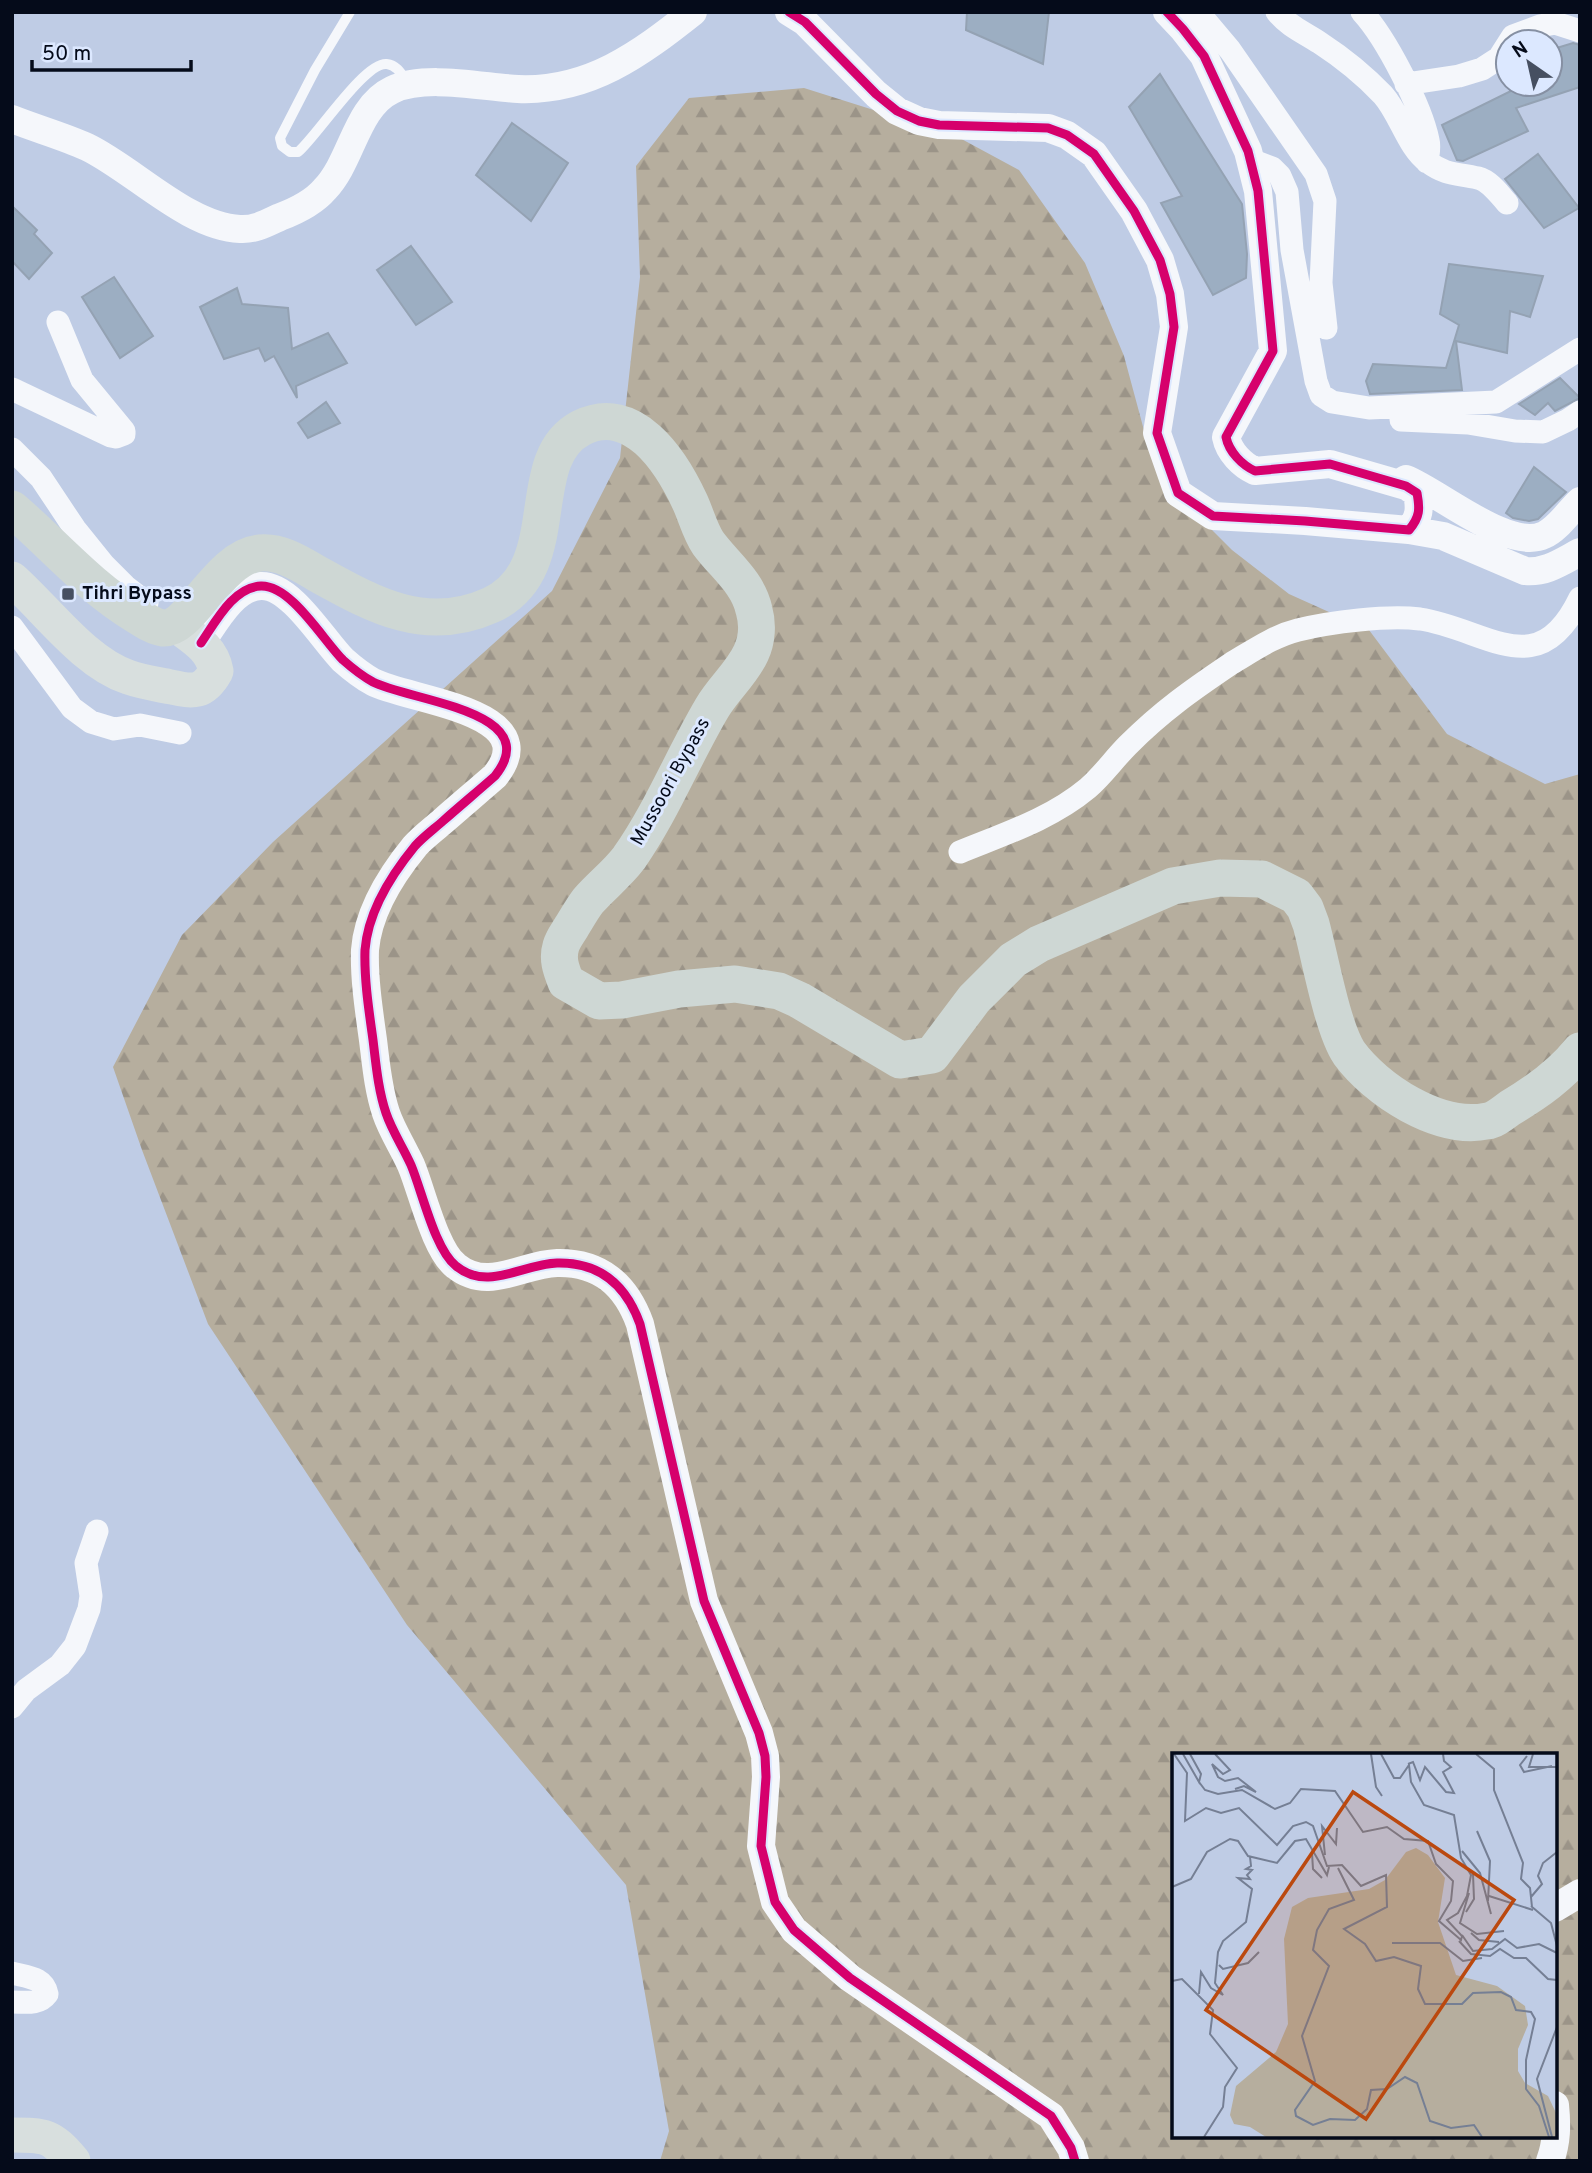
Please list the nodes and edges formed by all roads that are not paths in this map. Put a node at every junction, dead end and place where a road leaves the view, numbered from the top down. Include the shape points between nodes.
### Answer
1 (350, 12) edge
2 (694, 12) edge
3 (789, 12) edge
4 (1167, 12) edge
5 (1198, 12) edge
6 (1277, 12) edge
7 (1362, 12) edge
8 (1580, 31) edge
9 (408, 84) junction
10 (1406, 84) junction
11 (12, 119) edge
12 (1251, 160) junction
13 (1427, 162) junction
14 (1507, 202) dead end
15 (58, 322) dead end
16 (1326, 328) dead end
17 (1580, 349) edge
18 (12, 389) edge
19 (1332, 402) junction
20 (1580, 412) edge
21 (12, 449) edge
22 (1373, 475) junction
23 (1580, 501) edge
24 (12, 509) edge
25 (1409, 530) junction
26 (1580, 552) edge
27 (12, 579) edge
28 (1580, 598) edge
29 (12, 627) edge
30 (189, 634) junction
31 (180, 733) dead end
32 (960, 852) dead end
33 (1580, 1051) edge
34 (97, 1531) dead end
35 (12, 1707) edge
36 (1580, 1894) edge
37 (1557, 1907) edge
38 (12, 1973) edge
39 (12, 2002) edge
40 (12, 2135) edge
41 (1556, 2138) edge
42 (73, 2161) edge
43 (1074, 2161) edge
44 (1550, 2161) edge

1 - 9 lane via 280,138 282,146 290,152 303,148 377,66 395,67
2 - 9 street via 624,63 563,86 522,89
3 - 25 street via 897,111 939,125 1048,128 1094,154 1134,211 1160,260 1170,294 1174,327 1157,433 1178,493 1213,516
4 - 12 street via 1203,56
5 - 16 street via 1316,174 1325,201 1321,283
6 - 13 street via 1367,80 1385,98
7 - 10 street
8 - 10 street via 1555,23 1540,26 1513,36 1499,58 1482,69
9 - 11 street via 392,89 371,105 343,165 324,191 297,211 252,229 200,218 86,147
10 - 13 street via 1428,138
12 - 19 street via 1280,176 1287,192 1292,250 1315,381 1321,395
12 - 22 street via 1273,351 1226,437 1228,446 1255,471 1330,464
13 - 14 street via 1448,173 1479,178
15 - 18 street via 82,380 124,434 111,436
17 - 19 street via 1496,402 1369,408
19 - 20 street via 1359,417 1468,423 1516,431 1543,432
21 - 30 street via 41,478 104,565
22 - 23 street via 1407,479 1466,513 1532,539 1546,535
22 - 25 street via 1417,493 1420,509
24 - 30 highway via 113,601 149,623
25 - 26 street via 1443,536 1525,571 1548,569
27 - 30 main road via 102,664 127,677 184,690 203,688 216,671 214,662
28 - 32 street via 1554,635 1527,647 1504,645 1420,620 1365,621 1283,634 1183,695 1069,802
29 - 31 street via 84,718 114,729 140,725
30 - 33 highway, Mussoori Bypass via 218,577 246,556 260,553 291,559 378,607 405,614 458,615 487,607 507,596 535,554 551,466 561,444 593,423 629,426 668,461 706,539 749,595 757,631 750,655 713,705 649,825 627,860 586,904 561,944 559,963 566,982 599,1001 735,984 779,991 900,1060 932,1055 974,999 1013,960 1039,944 1173,886 1220,878 1262,880 1296,896 1305,908 1340,1034 1350,1053 1383,1087 1422,1113 1466,1123 1489,1121 1535,1093
30 - 43 street via 249,589 271,587 362,675 391,690 467,712 502,733 508,756 503,766 417,843 374,914 365,949 385,1111 411,1164 442,1249 453,1265 469,1275 491,1278 556,1263 582,1266 602,1273 632,1302 704,1601 765,1756 761,1846 775,1902 794,1930 850,1978 1051,2116
34 - 35 street via 86,1563 89,1609 75,1646
36 - 37 street
38 - 39 street via 41,1981 47,1994 36,2002
40 - 42 main road via 43,2135
41 - 44 street

